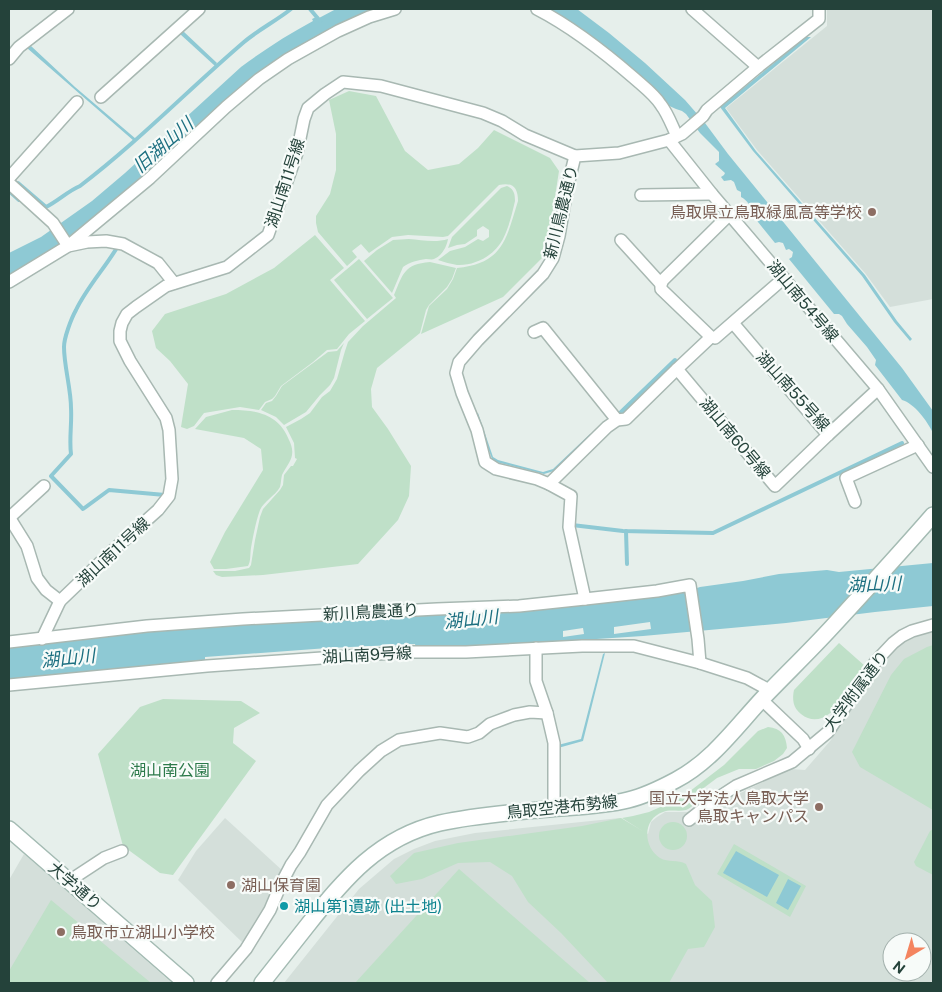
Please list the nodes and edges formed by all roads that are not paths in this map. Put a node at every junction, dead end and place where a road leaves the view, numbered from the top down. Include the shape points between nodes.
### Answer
1 (68, 9) edge
2 (199, 9) edge
3 (395, 9) edge
4 (537, 9) edge
5 (819, 9) edge
6 (695, 10) edge
7 (9, 59) edge
8 (758, 67) junction
9 (101, 97) dead end
10 (77, 102) dead end
11 (676, 136) junction
12 (575, 156) junction
13 (9, 178) edge
14 (9, 183) edge
15 (712, 194) junction
16 (641, 195) dead end
17 (730, 214) junction
18 (621, 240) dead end
19 (67, 244) junction
20 (784, 278) junction
21 (9, 282) edge
22 (174, 283) junction
23 (661, 284) junction
24 (733, 323) junction
25 (534, 332) dead end
26 (711, 337) junction
27 (677, 369) junction
28 (878, 389) junction
29 (617, 420) junction
30 (828, 435) junction
31 (918, 445) junction
32 (933, 467) edge
33 (550, 484) junction
34 (44, 486) dead end
35 (855, 502) dead end
36 (933, 515) edge
37 (9, 518) edge
38 (585, 599) junction
39 (60, 601) junction
40 (933, 625) edge
41 (42, 639) junction
42 (9, 642) edge
43 (536, 648) junction
44 (700, 663) junction
45 (9, 685) edge
46 (766, 695) junction
47 (547, 713) junction
48 (809, 749) junction
49 (554, 808) junction
50 (689, 820) dead end
51 (9, 829) edge
52 (122, 851) dead end
53 (69, 881) junction
54 (186, 983) edge
55 (217, 983) edge
56 (262, 983) edge

1 - 7 street
2 - 9 street
3 - 19 street via 338,31 260,79 143,184
4 - 11 street, 湖山南54号線 via 577,33 645,88 661,104
5 - 8 street via 819,19
6 - 8 street
8 - 11 street
10 - 13 street
11 - 12 street, 新川鳥農通り via 620,153
11 - 15 street, 湖山南54号線
12 - 22 street, 湖山南11号線 via 483,113 382,86 343,82 308,108 297,154 268,235 227,267
12 - 33 street, 新川鳥農通り via 553,258 544,274 459,362 456,373 485,462 496,469
14 - 19 street via 53,223
15 - 16 street
15 - 17 street, 湖山南54号線
17 - 20 street, 湖山南54号線
17 - 23 street
18 - 23 street
19 - 21 street
19 - 22 street via 106,241 123,244 158,263
20 - 24 street
20 - 28 street, 湖山南54号線
22 - 39 street, 湖山南11号線 via 127,314 120,331 120,340 130,361 166,418 172,479 169,496
23 - 26 street via 661,289
24 - 26 street via 715,338
24 - 30 street, 湖山南55号線
25 - 29 street via 543,328
26 - 27 street
27 - 29 street via 626,419
27 - 30 street, 湖山南60号線 via 775,486
28 - 30 street, 湖山南55号線
28 - 31 street, 湖山南54号線
29 - 33 street via 606,427
31 - 32 street, 湖山南54号線
31 - 35 street via 846,478
33 - 38 street, 新川鳥農通り via 571,496 569,527
34 - 37 street
36 - 46 main road, 鳥取空港布勢線
37 - 39 street via 27,546 37,578
38 - 41 street, 新川鳥農通り via 519,606 243,619
38 - 44 street via 690,585
39 - 41 street, 湖山南11号線
40 - 48 street, 大学附属通り via 912,631 889,647 865,676 828,732
41 - 42 street, 新川鳥農通り
43 - 44 street, 湖山南9号線 via 634,646
43 - 45 street, 湖山南9号線 via 407,652
43 - 47 street via 536,681
44 - 46 street, 湖山南9号線 via 747,678
46 - 48 street, 湖山南9号線
46 - 49 main road, 鳥取空港布勢線 via 725,742 678,779 631,799
47 - 49 street via 554,743
47 - 55 street via 514,715 468,736 440,733 399,740 381,751 326,805 246,950
48 - 50 street, 大学附属通り via 783,767 736,786
49 - 56 main road, 鳥取空港布勢線 via 440,823 390,844 368,858 333,892
51 - 53 main road, 大学通り
52 - 53 street via 104,858
53 - 54 main road, 大学通り

